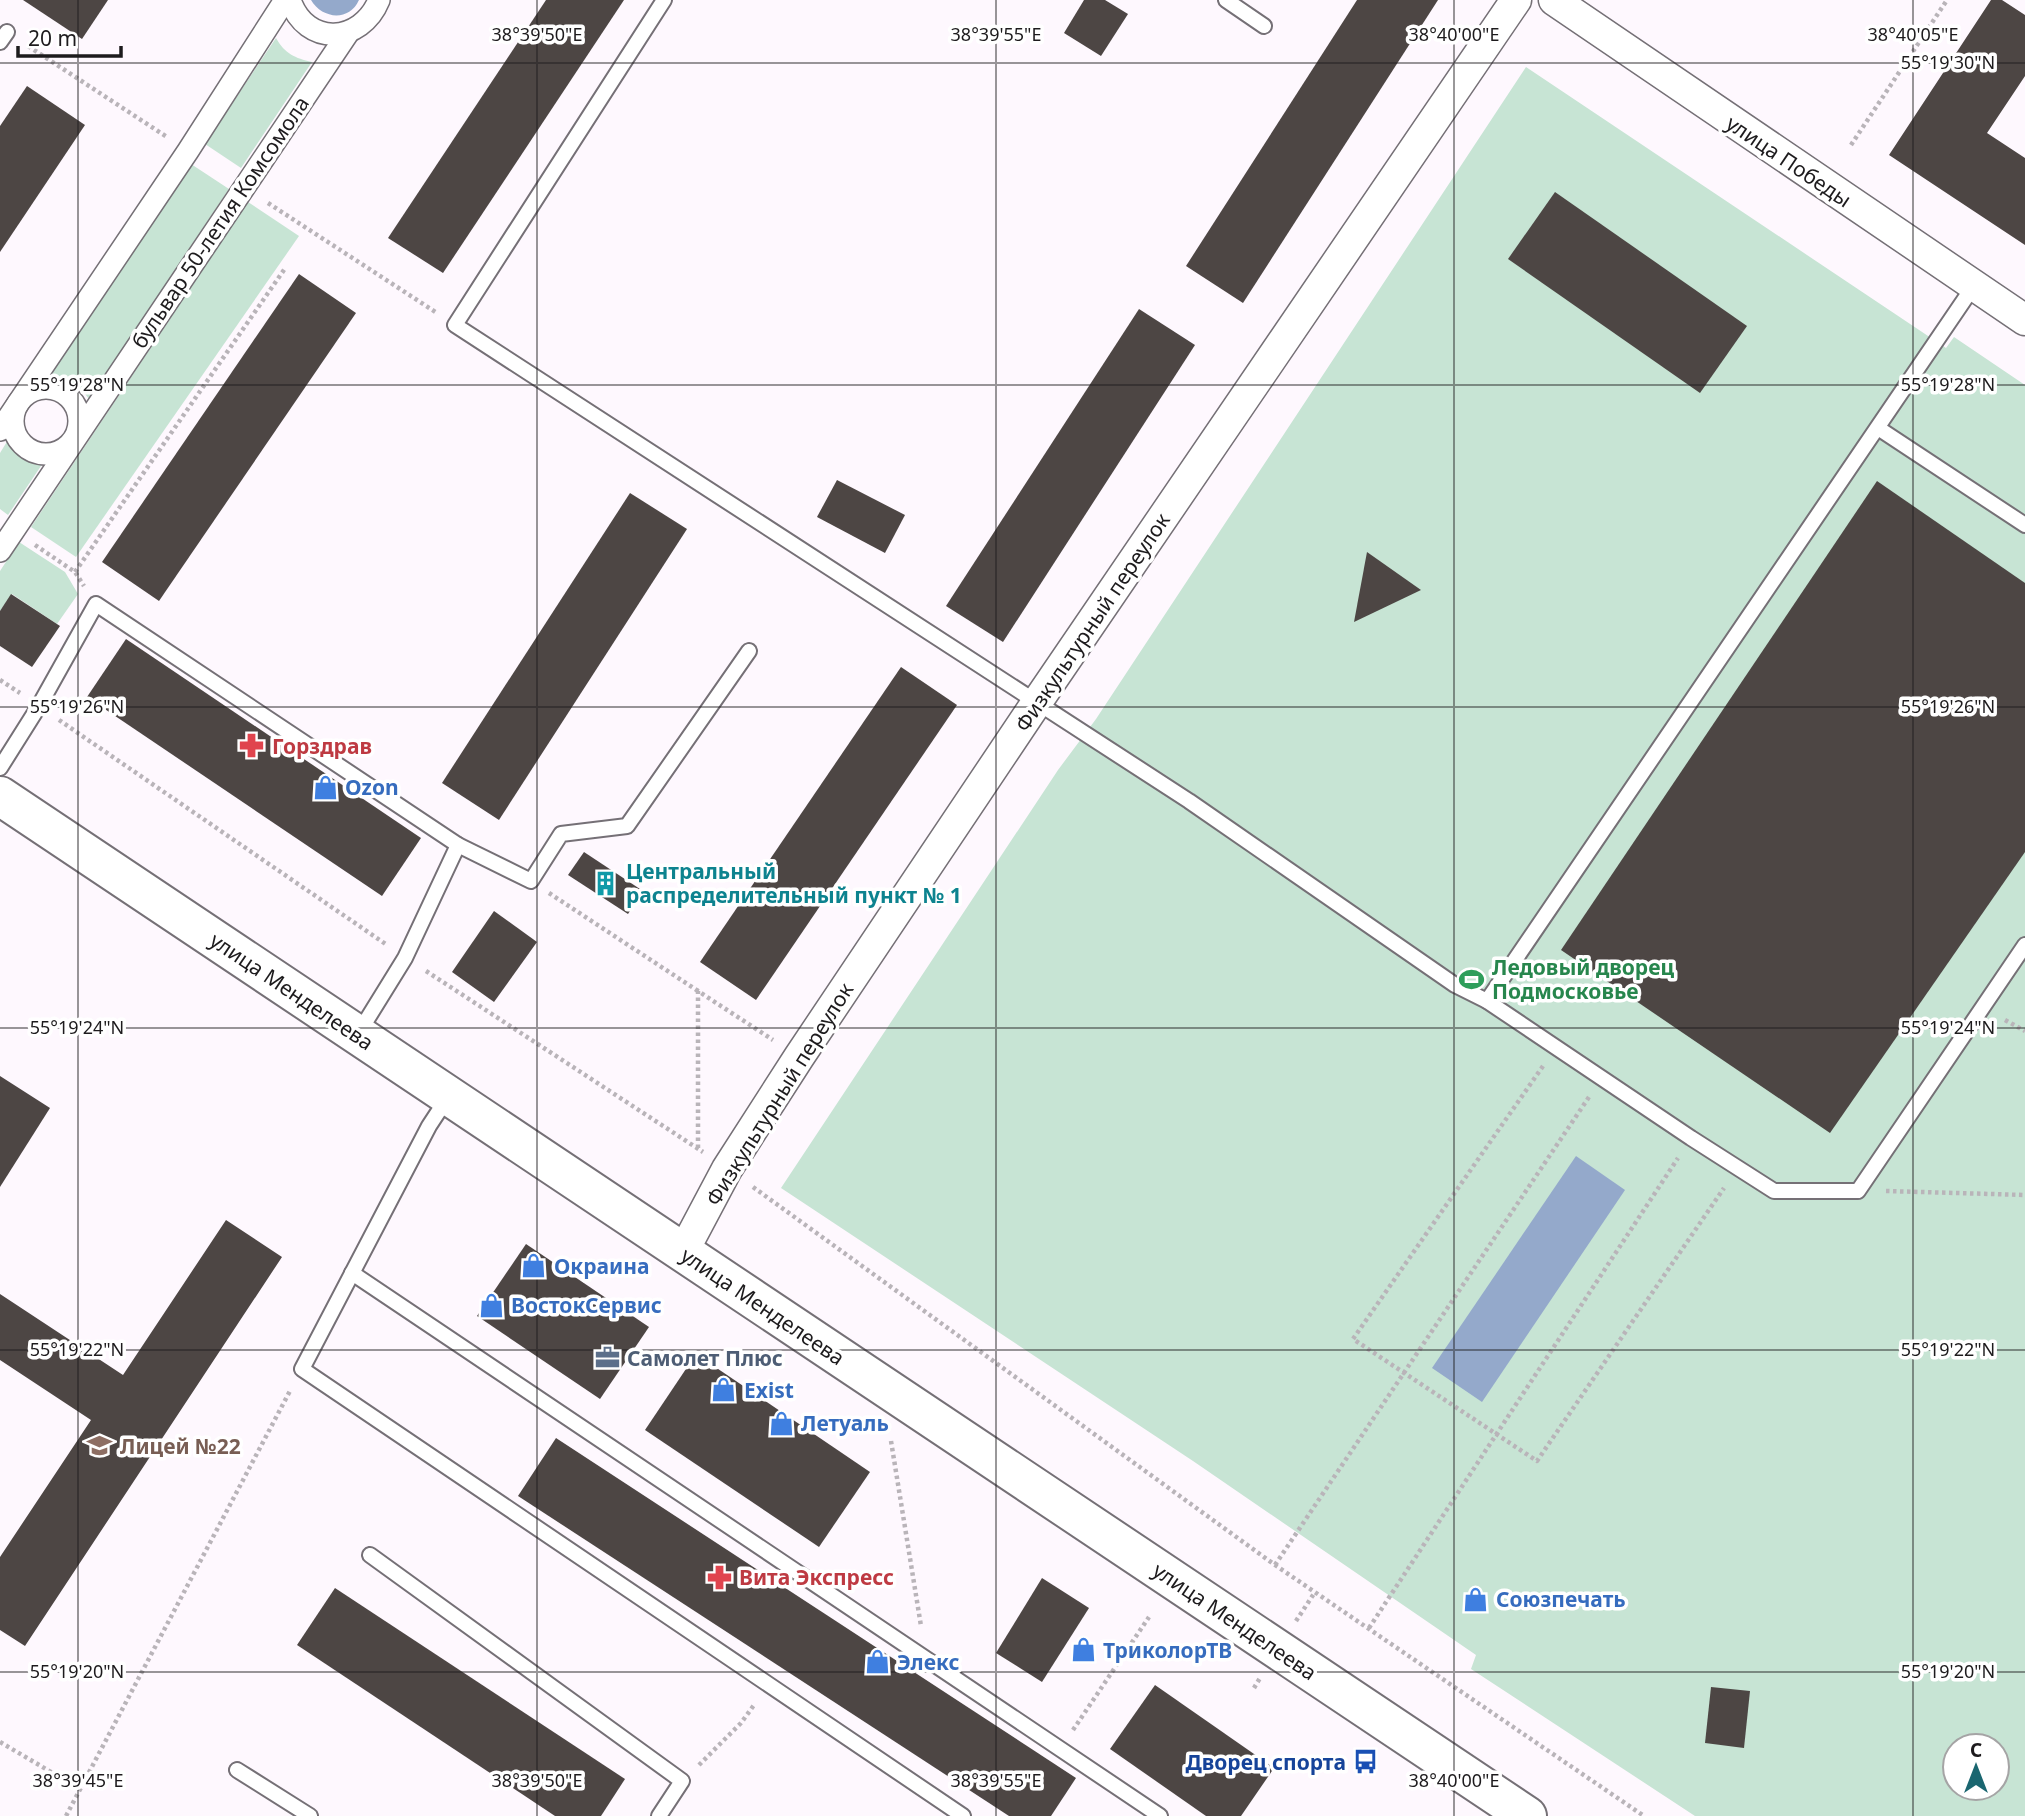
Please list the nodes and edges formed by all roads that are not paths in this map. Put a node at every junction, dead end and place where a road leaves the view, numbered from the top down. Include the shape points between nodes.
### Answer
1 (288, 0) edge
2 (379, 0) edge
3 (664, 0) edge
4 (1226, 0) edge
5 (1516, 0) edge
6 (1554, 0) edge
7 (1264, 26) dead end
8 (348, 33) junction
9 (1973, 287) junction
10 (2025, 320) edge
11 (20, 401) junction
12 (1878, 428) junction
13 (0, 429) edge
14 (75, 438) junction
15 (2025, 526) edge
16 (0, 551) edge
17 (749, 652) dead end
18 (1037, 702) junction
19 (0, 768) edge
20 (0, 796) edge
21 (458, 845) junction
22 (2025, 945) edge
23 (1488, 1001) junction
24 (357, 1035) junction
25 (449, 1096) junction
26 (683, 1252) junction
27 (352, 1273) junction
28 (370, 1555) dead end
29 (237, 1770) dead end
30 (310, 1816) edge
31 (659, 1816) edge
32 (964, 1816) edge
33 (1160, 1816) edge
34 (1527, 1816) edge

1 - 8 street via 303,23 317,31
1 - 11 street
2 - 8 street, бульвар 50-летия Комсомола via 372,15
3 - 18 lane via 456,325
4 - 7 lane
5 - 18 street, Физкультурный переулок
6 - 9 street, улица Победы
8 - 14 street, бульвар 50-летия Комсомола
9 - 10 street, улица Победы
9 - 12 lane
11 - 13 street
11 - 14 street via 28,393 50,388 70,397 79,417
11 - 14 street via 14,432 28,449 48,455
12 - 15 lane
12 - 23 lane
14 - 16 street, бульвар 50-летия Комсомола
17 - 21 lane via 627,826 561,834 531,881
18 - 23 lane via 1455,985
18 - 26 street, Физкультурный переулок via 727,1168
19 - 21 lane via 96,604
20 - 24 main road, улица Менделеева
21 - 24 lane via 405,958
22 - 23 lane via 1858,1191 1774,1191
24 - 25 main road, улица Менделеева
25 - 26 main road, улица Менделеева
25 - 27 lane
26 - 34 main road, улица Менделеева
27 - 32 lane via 302,1369
27 - 33 lane
28 - 31 lane via 682,1781
29 - 30 lane

